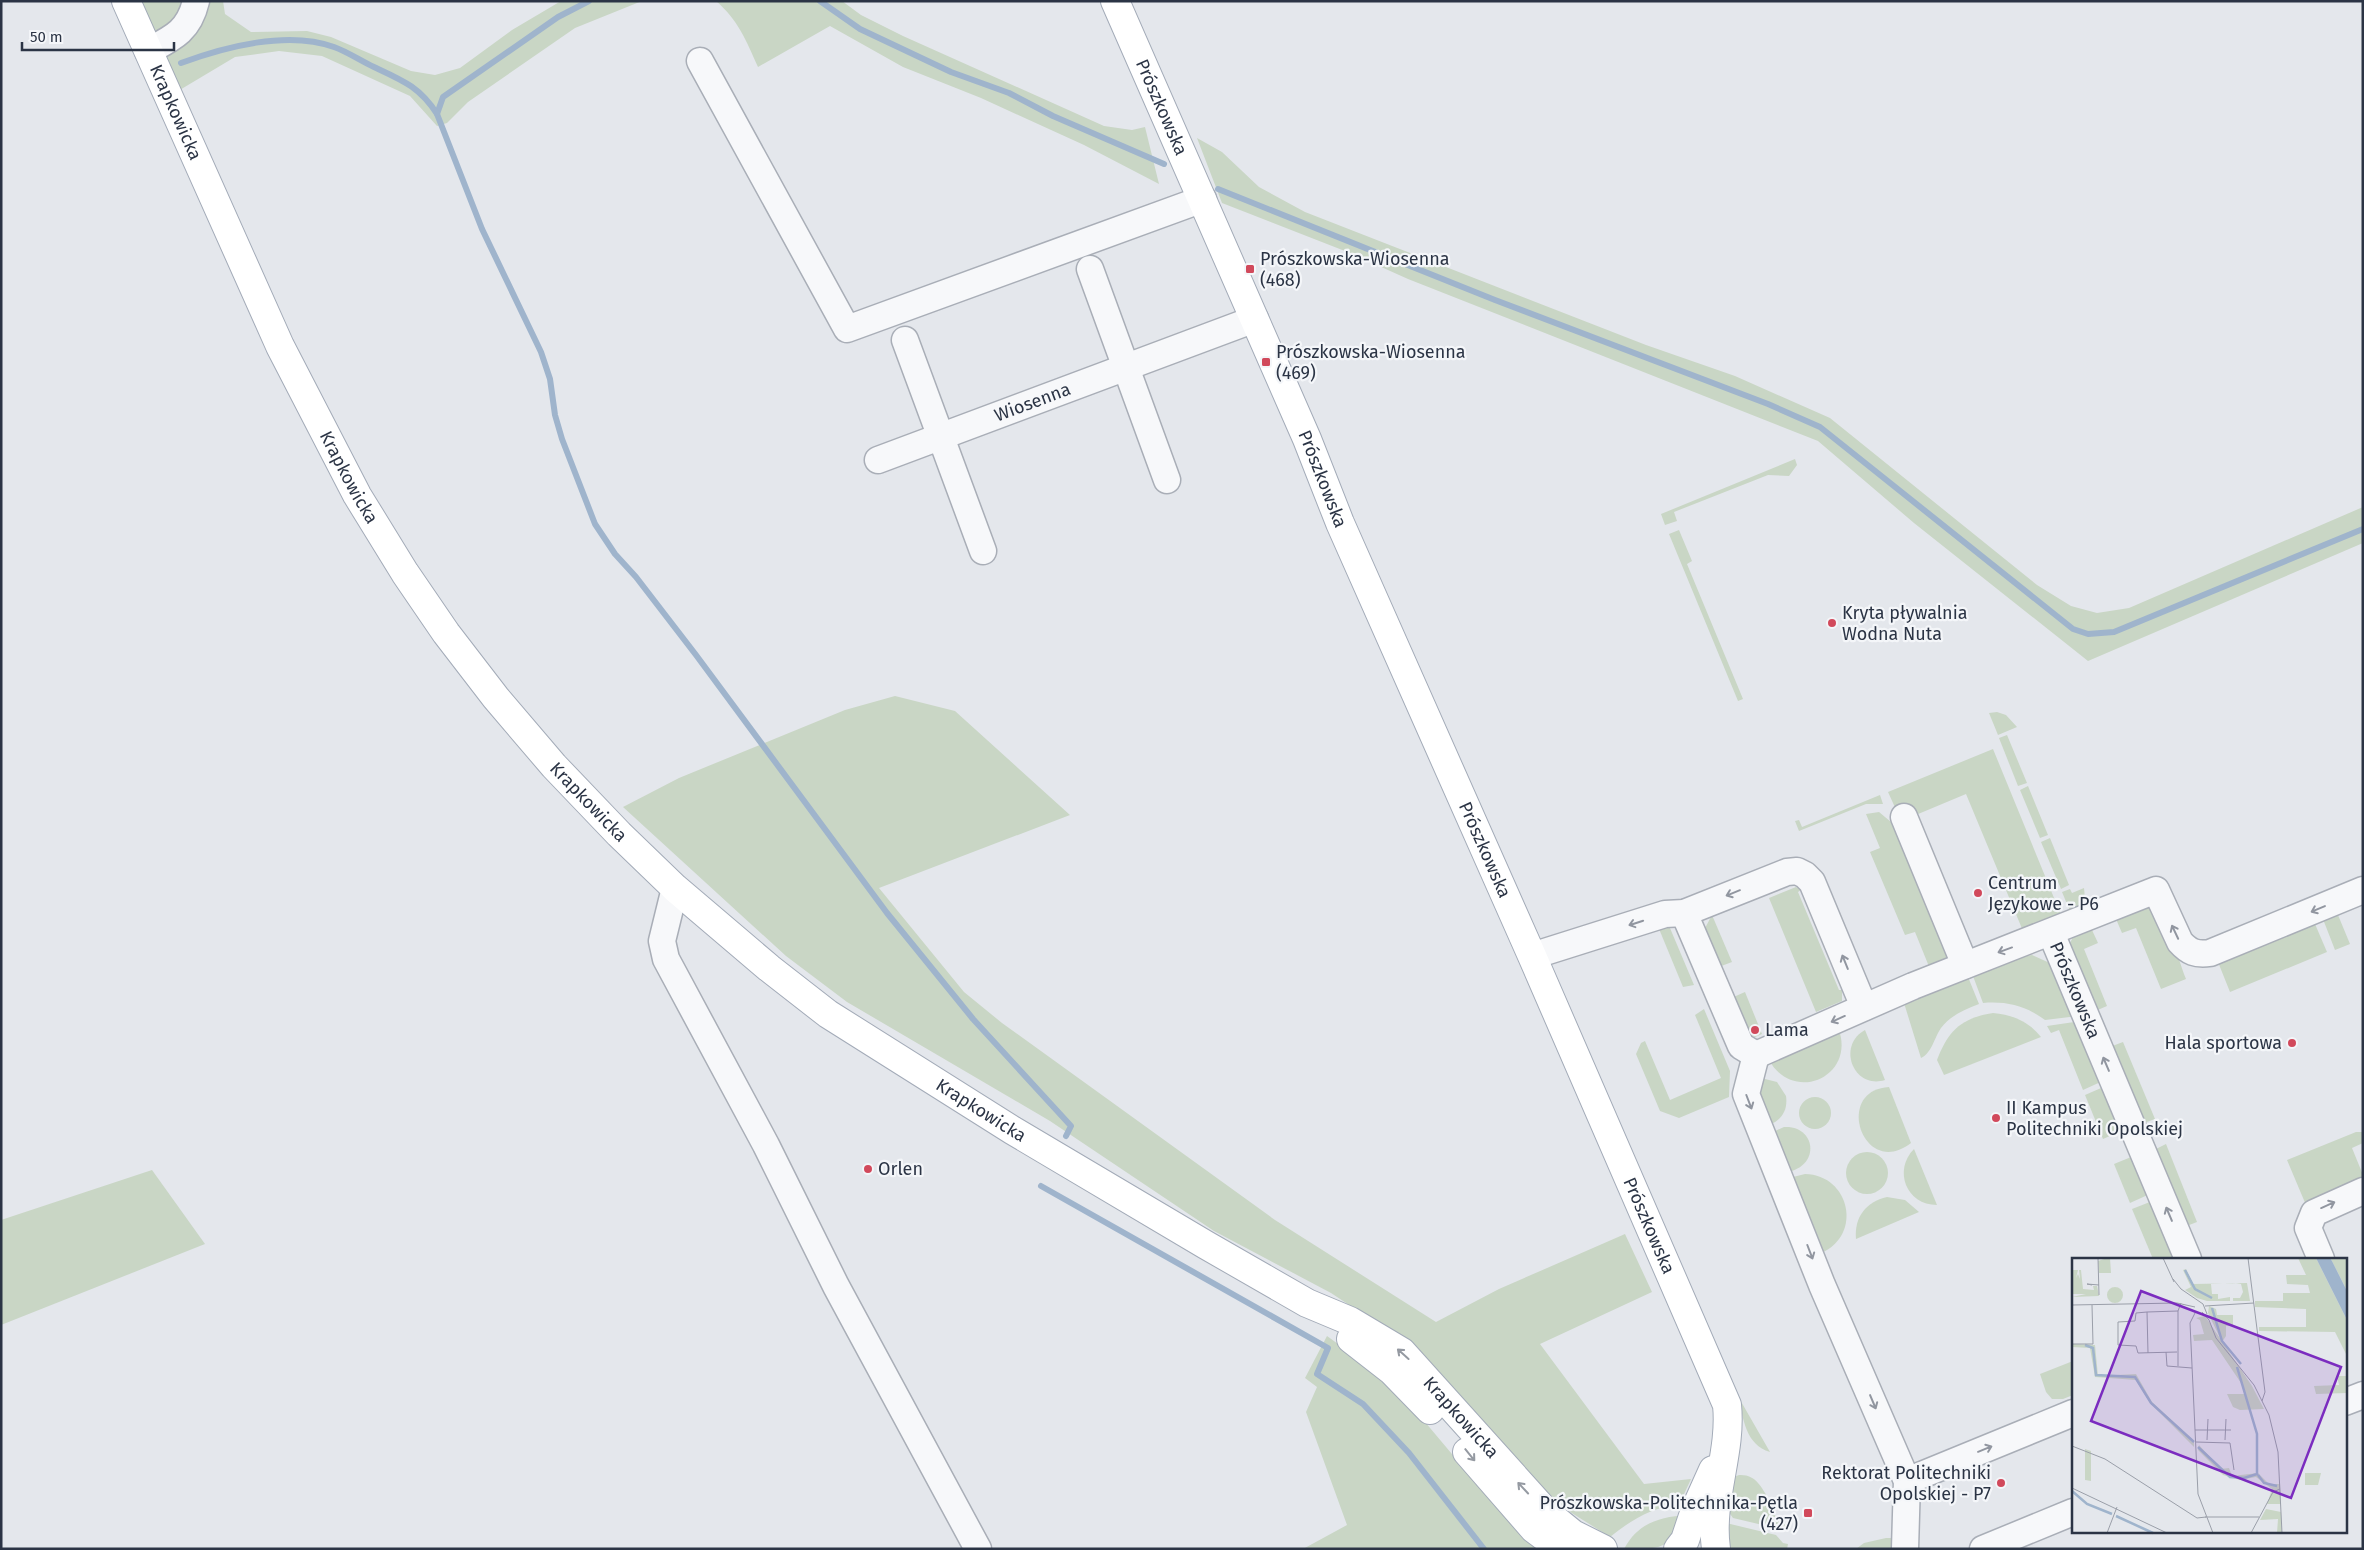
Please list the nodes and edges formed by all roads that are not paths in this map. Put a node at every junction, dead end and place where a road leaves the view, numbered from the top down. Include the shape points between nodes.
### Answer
1 (126, 1) edge
2 (196, 1) edge
3 (1115, 1) edge
4 (148, 51) junction
5 (700, 61) dead end
6 (1203, 199) junction
7 (1090, 269) dead end
8 (1255, 319) junction
9 (905, 340) dead end
10 (1126, 368) junction
11 (940, 437) junction
12 (878, 460) dead end
13 (1167, 480) dead end
14 (983, 551) dead end
15 (1904, 816) dead end
16 (675, 888) junction
17 (2363, 890) edge
18 (1684, 913) junction
19 (2051, 933) junction
20 (1532, 956) junction
21 (1965, 965) junction
22 (1864, 1007) junction
23 (1756, 1055) junction
24 (2363, 1191) edge
25 (2188, 1258) edge
26 (2321, 1258) edge
27 (1307, 1304) junction
28 (2363, 1394) edge
29 (2346, 1402) edge
30 (2072, 1413) edge
31 (1726, 1444) junction
32 (1907, 1481) junction
33 (2072, 1512) edge
34 (978, 1549) edge
35 (1562, 1549) edge
36 (1603, 1549) edge
37 (1678, 1549) edge
38 (1690, 1549) edge
39 (1696, 1549) edge
40 (1716, 1549) edge
41 (1905, 1549) edge
42 (1983, 1549) edge

1 - 4 main road, Krapkowicka
2 - 4 street via 193,13 179,35
3 - 6 main road, Prószkowska
4 - 16 main road, Krapkowicka via 280,346 357,495 404,572 496,698 554,766
5 - 6 street via 847,329
6 - 8 main road, Prószkowska
7 - 10 street
8 - 10 street, Wiosenna
8 - 20 main road, Prószkowska via 1340,523
9 - 11 street
10 - 11 street, Wiosenna
10 - 13 street
11 - 12 street, Wiosenna
11 - 14 street
15 - 21 street
16 - 27 main road, Krapkowicka via 828,1014 1012,1130
16 - 34 street via 662,941 666,959 766,1145 836,1286
17 -> 19 street via 2210,953 2197,955 2180,942 2156,890
18 -> 20 street via 1665,914
22 -> 18 street via 1812,882 1805,875 1797,871 1779,874
18 - 23 street via 1741,1046
19 -> 21 street, Prószkowska
25 -> 19 street, Prószkowska
20 - 31 main road, Prószkowska via 1727,1404 1729,1426
21 - 22 street, Prószkowska
22 -> 23 street, Prószkowska
23 -> 32 street via 1746,1094 1822,1285
26 -> 24 street via 2308,1228 2314,1213
27 -> 35 main road, Krapkowicka via 1392,1371 1454,1436 1534,1529
36 -> 27 main road, Krapkowicka via 1573,1534 1546,1512 1402,1352 1350,1321
28 - 29 street
32 -> 30 street
31 - 37 main road, Prószkowska via 1702,1491 1685,1540
31 - 40 main road, Prószkowska via 1713,1532
32 - 41 street
33 - 42 street
38 - 39 main road

